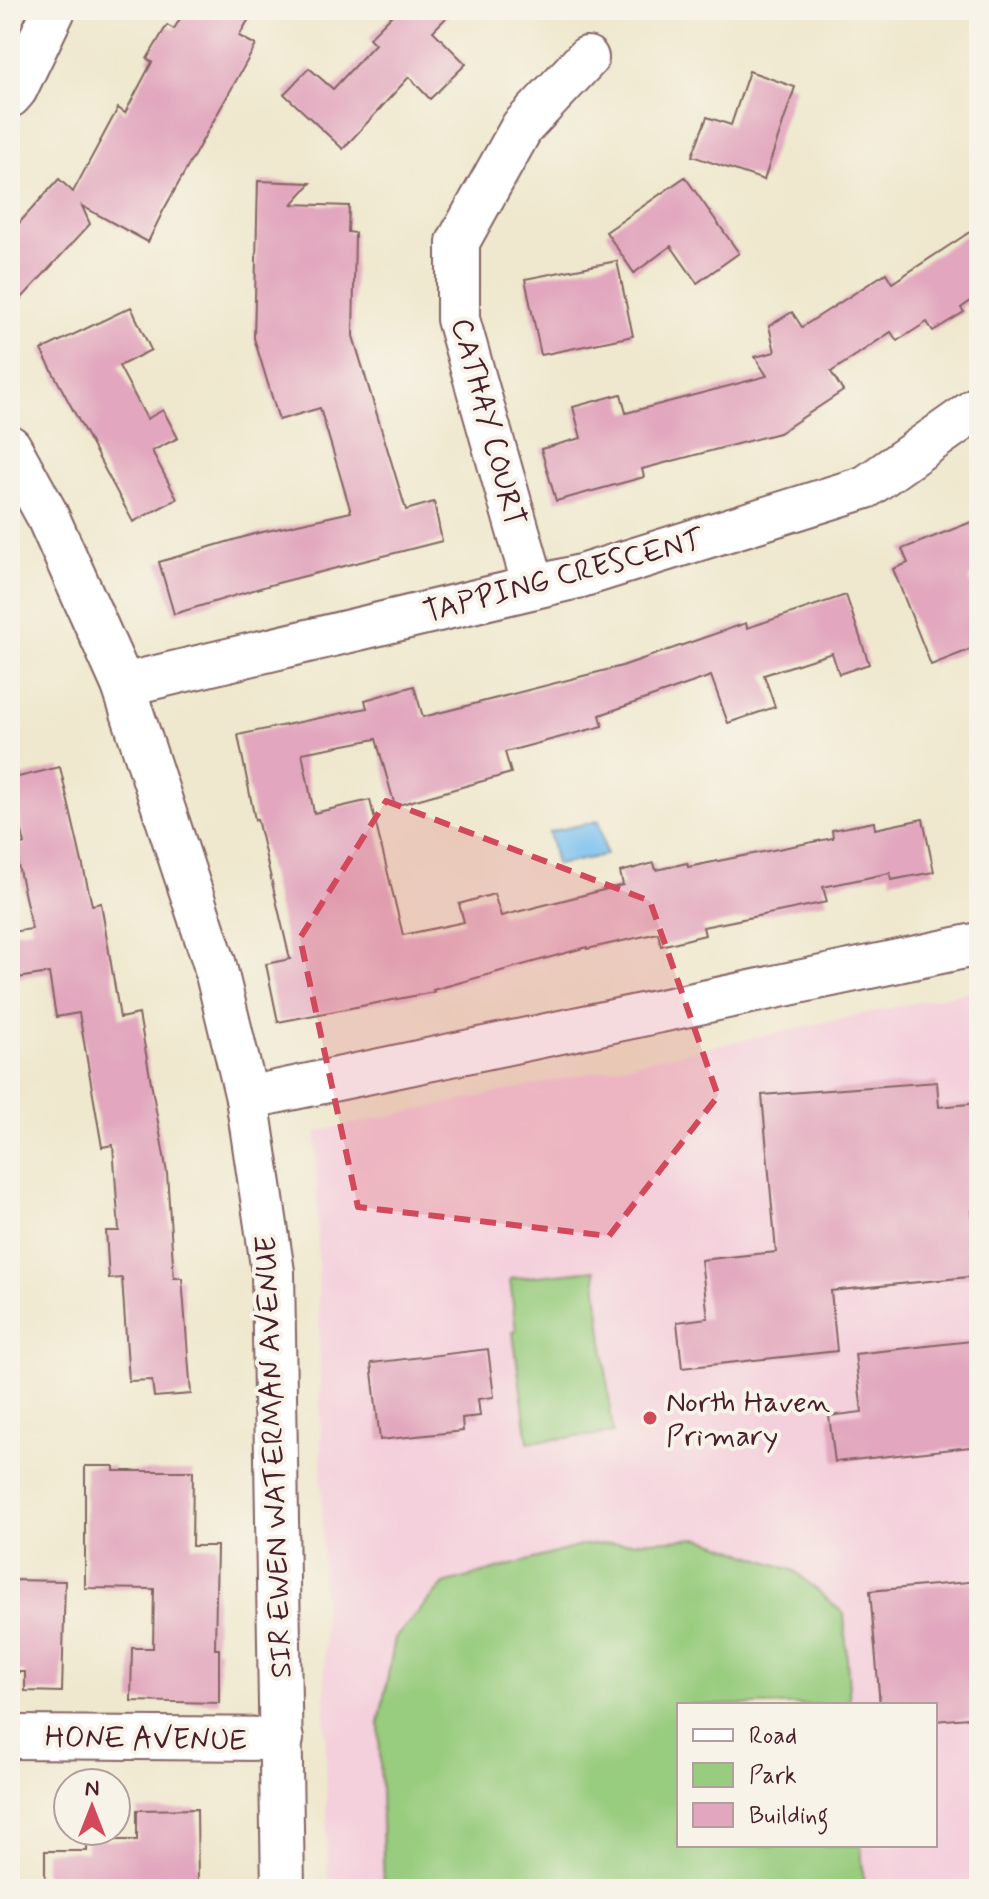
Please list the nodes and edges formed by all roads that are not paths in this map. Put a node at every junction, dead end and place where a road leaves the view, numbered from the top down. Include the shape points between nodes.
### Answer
1 (54, 10) edge
2 (587, 58) dead end
3 (10, 96) edge
4 (979, 407) edge
5 (10, 447) edge
6 (534, 587) junction
7 (123, 685) junction
8 (979, 944) edge
9 (247, 1098) junction
10 (10, 1737) edge
11 (282, 1739) junction
12 (283, 1889) edge

1 - 3 street
2 - 6 street, CATHAY COURT via 522,127 458,242 458,319
4 - 6 street, TAPPING CRESCENT via 866,487
5 - 7 street, SIR EWEN WATERMAN AVENUE via 46,513
6 - 7 street, TAPPING CRESCENT
7 - 9 street, SIR EWEN WATERMAN AVENUE via 214,962
8 - 9 street
9 - 11 street, SIR EWEN WATERMAN AVENUE via 273,1272
10 - 11 street, HONE AVENUE
11 - 12 street, SIR EWEN WATERMAN AVENUE

